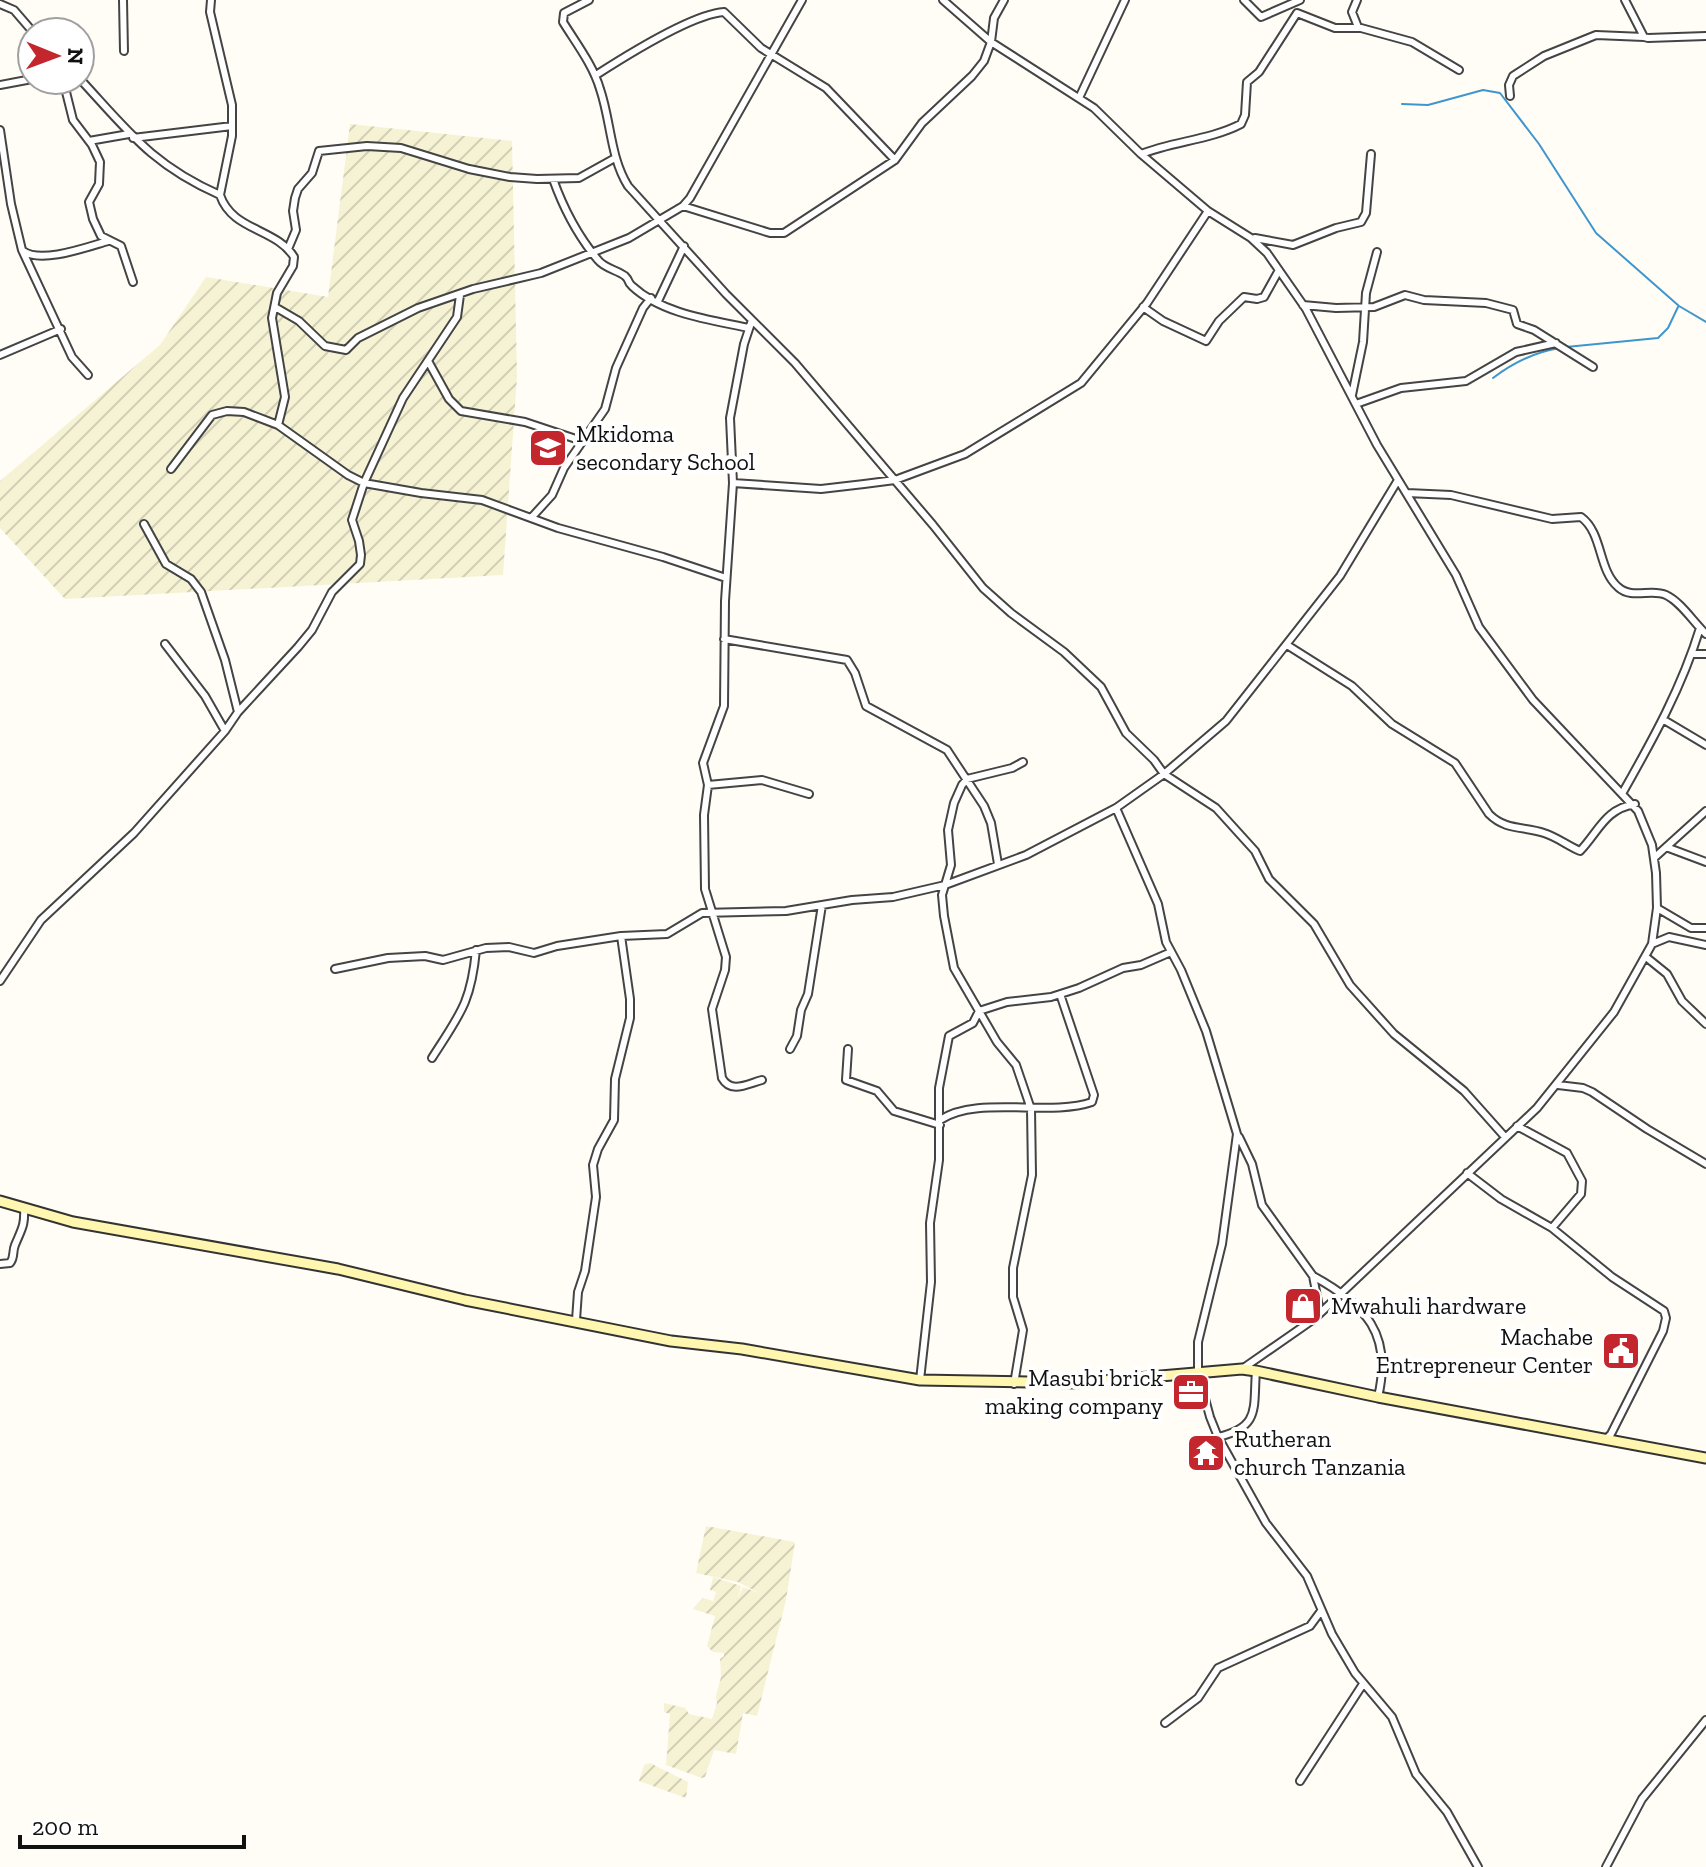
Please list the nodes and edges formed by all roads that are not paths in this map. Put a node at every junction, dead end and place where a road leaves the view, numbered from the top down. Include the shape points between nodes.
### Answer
1 (21, 0) edge
2 (123, 0) edge
3 (211, 0) edge
4 (589, 0) edge
5 (802, 0) edge
6 (943, 0) edge
7 (1004, 0) edge
8 (1125, 0) edge
9 (1244, 0) edge
10 (1300, 0) edge
11 (1357, 0) edge
12 (1625, 0) edge
13 (0, 4) edge
14 (14, 10) junction
15 (19, 16) edge
16 (1358, 27) junction
17 (1706, 36) edge
18 (1644, 37) junction
19 (991, 42) junction
20 (124, 51) dead end
21 (773, 53) junction
22 (1459, 70) dead end
23 (596, 75) junction
24 (68, 96) edge
25 (95, 96) edge
26 (1510, 96) dead end
27 (1079, 98) junction
28 (232, 126) junction
29 (0, 130) edge
30 (131, 136) junction
31 (89, 141) junction
32 (1141, 154) junction
33 (1371, 154) dead end
34 (615, 158) junction
35 (895, 160) junction
36 (553, 179) junction
37 (220, 195) junction
38 (683, 206) junction
39 (1208, 211) junction
40 (658, 220) junction
41 (1251, 238) junction
42 (108, 241) junction
43 (684, 246) junction
44 (288, 249) junction
45 (22, 250) junction
46 (593, 251) junction
47 (1377, 252) dead end
48 (1279, 270) junction
49 (133, 282) dead end
50 (460, 295) junction
51 (654, 300) junction
52 (1303, 305) junction
53 (275, 307) junction
54 (1143, 307) junction
55 (1364, 307) junction
56 (752, 320) junction
57 (749, 328) junction
58 (61, 329) junction
59 (1556, 343) junction
60 (0, 355) edge
61 (428, 361) junction
62 (1593, 367) dead end
63 (88, 375) dead end
64 (1352, 395) junction
65 (1356, 404) junction
66 (278, 425) junction
67 (582, 441) junction
68 (171, 469) dead end
69 (895, 480) junction
70 (1398, 480) junction
71 (364, 483) junction
72 (733, 483) junction
73 (1407, 493) junction
74 (532, 517) junction
75 (144, 524) dead end
76 (726, 578) junction
77 (1700, 628) junction
78 (1706, 634) edge
79 (724, 639) junction
80 (165, 644) dead end
81 (1287, 645) junction
82 (1693, 654) junction
83 (1706, 654) edge
84 (238, 712) junction
85 (1664, 720) junction
86 (225, 731) junction
87 (1706, 745) edge
88 (1023, 762) dead end
89 (1164, 774) junction
90 (967, 779) junction
91 (708, 785) junction
92 (1623, 792) junction
93 (809, 794) dead end
94 (1635, 804) junction
95 (1116, 808) junction
96 (1706, 811) edge
97 (1666, 847) junction
98 (1654, 858) junction
99 (1706, 862) edge
100 (998, 864) junction
101 (951, 865) junction
102 (967, 875) junction
103 (945, 885) junction
104 (822, 905) junction
105 (1657, 908) junction
106 (712, 912) junction
107 (1706, 928) edge
108 (621, 936) junction
109 (1652, 944) junction
110 (1706, 945) edge
111 (476, 950) junction
112 (1171, 952) junction
113 (1646, 957) junction
114 (335, 969) dead end
115 (0, 981) edge
116 (1060, 994) junction
117 (979, 1011) junction
118 (1706, 1024) edge
119 (790, 1049) dead end
120 (848, 1049) dead end
121 (432, 1058) dead end
122 (762, 1080) dead end
123 (1558, 1085) junction
124 (1031, 1109) junction
125 (940, 1123) junction
126 (1517, 1126) junction
127 (1237, 1134) junction
128 (1505, 1137) junction
129 (1706, 1164) edge
130 (1467, 1173) junction
131 (0, 1201) edge
132 (24, 1207) junction
133 (1552, 1228) junction
134 (0, 1264) edge
135 (1313, 1276) junction
136 (1343, 1292) junction
137 (1321, 1313) junction
138 (576, 1320) junction
139 (1242, 1369) junction
140 (1256, 1371) junction
141 (1198, 1373) junction
142 (920, 1380) junction
143 (1014, 1384) junction
144 (1378, 1397) junction
145 (1218, 1437) junction
146 (1603, 1440) junction
147 (1706, 1458) edge
148 (1321, 1611) junction
149 (1363, 1684) junction
150 (1706, 1720) edge
151 (1165, 1723) dead end
152 (1300, 1781) dead end
153 (1478, 1867) edge
154 (1606, 1867) edge

1 - 14 street
2 - 20 street
3 - 28 street
4 - 23 street via 570,8 563,18
5 - 21 street
6 - 19 street
7 - 19 street via 994,18
8 - 27 street
9 - 10 street via 1261,17
11 - 16 street via 1352,12
12 - 18 street
13 - 14 street
14 - 15 street
16 - 22 street via 1419,44
16 - 32 street via 1338,29 1297,13 1248,81 1241,124
17 - 18 street
18 - 26 street via 1596,35 1544,56 1513,76
19 - 27 street
19 - 35 street via 972,76 922,123
21 - 23 street via 721,12 652,41
21 - 35 street via 840,101
21 - 38 street
23 - 34 street
24 - 31 street via 73,120
25 - 30 street
27 - 32 street
28 - 30 street
28 - 37 street
29 - 45 street
30 - 31 street
30 - 37 street via 170,170
31 - 42 street via 101,173 89,208
32 - 39 street
33 - 41 street via 1361,222 1286,246
34 - 36 street via 579,178
34 - 40 street via 628,186
35 - 38 street via 781,234
36 - 44 street via 510,177 393,147 319,151 295,198 296,230
36 - 46 street via 571,225
37 - 44 street via 235,217
38 - 40 street
39 - 41 street
39 - 54 street
40 - 43 street
40 - 46 street
41 - 48 street
42 - 45 street via 44,257
42 - 49 street via 121,246
43 - 51 street
43 - 56 street
44 - 53 street via 295,262
45 - 58 street
46 - 50 street via 541,273
46 - 51 street via 598,261
47 - 55 street
48 - 52 street
48 - 54 street via 1264,297 1244,297 1205,342
50 - 53 street via 384,324 346,350 325,346
50 - 61 street via 457,317
51 - 57 street via 682,313
51 - 67 street via 643,308 616,368 605,409
52 - 55 street
52 - 64 street
53 - 66 street via 273,333 285,397
54 - 69 street via 1073,390 965,454
55 - 59 street via 1405,295 1486,303 1511,308 1517,324
55 - 64 street
56 - 57 street
56 - 69 street via 787,353
57 - 72 street via 731,405
58 - 60 street
58 - 63 street via 72,357
59 - 62 street
59 - 65 street via 1522,350 1466,381 1401,388
61 - 67 street via 461,411 525,422
61 - 71 street via 393,418
64 - 65 street
65 - 70 street
66 - 68 street via 244,412 219,412
66 - 71 street
67 - 74 street via 552,495
69 - 72 street via 821,489
69 - 89 street via 983,588 1101,687 1126,733
70 - 73 street
70 - 81 street via 1340,576
71 - 74 street via 482,500
71 - 84 street via 352,520 360,564 332,592 298,647
72 - 76 street
73 - 77 street via 1451,495 1552,519 1581,517 1619,588 1633,594 1664,594
73 - 92 street via 1496,652 1587,760
74 - 76 street
75 - 84 street via 166,564 201,592
76 - 79 street
77 - 78 street
77 - 82 street
79 - 90 street via 847,660 866,706 947,750
79 - 91 street via 724,706 703,757
80 - 86 street
81 - 89 street via 1226,721
81 - 94 street via 1352,686 1392,724 1457,764 1496,821 1543,833 1580,851 1609,815
82 - 83 street
82 - 85 street
84 - 86 street
85 - 87 street
85 - 92 street
86 - 115 street via 134,833 41,920
88 - 90 street
89 - 95 street
89 - 128 street via 1223,815 1255,851 1269,879 1309,917 1350,985 1394,1034 1464,1091
90 - 100 street via 989,816
90 - 101 street via 948,830
91 - 93 street via 762,780
91 - 106 street via 705,889
92 - 94 street
94 - 98 street
95 - 100 street
95 - 112 street via 1158,904
96 - 97 street
97 - 98 street
97 - 99 street
98 - 105 street
100 - 102 street
101 - 102 street
101 - 103 street
102 - 103 street
103 - 104 street
103 - 117 street via 952,961
104 - 106 street
104 - 119 street via 808,994
105 - 107 street via 1691,928
105 - 109 street
106 - 108 street via 695,915 667,934
106 - 122 street via 726,957 712,1009 722,1078 733,1088
108 - 111 street via 534,953 509,947
108 - 138 street via 630,1018 615,1079 614,1120 593,1165 596,1197
109 - 110 street via 1669,937
109 - 113 street
111 - 114 street via 443,960 388,958
111 - 121 street via 466,1005
112 - 116 street
112 - 127 street via 1206,1031
113 - 118 street via 1667,974 1682,1001
113 - 123 street via 1614,1012
116 - 117 street
116 - 124 street via 1093,1098 1089,1104
117 - 124 street via 1016,1065
117 - 125 street via 975,1021 947,1040
120 - 125 street via 846,1080 877,1091 894,1111
123 - 126 street
123 - 129 street via 1592,1092
124 - 125 street via 967,1109 950,1113
124 - 143 street via 1032,1175 1013,1268 1013,1297 1023,1330
125 - 142 street
126 - 128 street
126 - 133 street via 1567,1153 1582,1181 1581,1194
127 - 135 street via 1252,1164 1262,1205
127 - 141 street via 1222,1244 1198,1342
128 - 130 street
130 - 133 street
130 - 136 street
131 - 132 street
132 - 134 street via 14,1258
132 - 138 street via 73,1222 338,1269
133 - 146 street via 1666,1315 1651,1355 1611,1434
135 - 136 street
135 - 137 street
136 - 137 street
136 - 144 street via 1362,1310 1380,1345
137 - 139 street
138 - 142 street via 671,1341
139 - 140 street
139 - 141 street
140 - 144 street
140 - 145 street via 1250,1420 1238,1433
141 - 143 street
141 - 145 street
142 - 143 street
144 - 146 street
145 - 148 street via 1266,1523 1307,1576
146 - 147 street
148 - 149 street
148 - 151 street via 1310,1626 1218,1668 1198,1698
149 - 152 street
149 - 153 street via 1392,1717 1416,1774 1447,1812
150 - 154 street via 1642,1799

